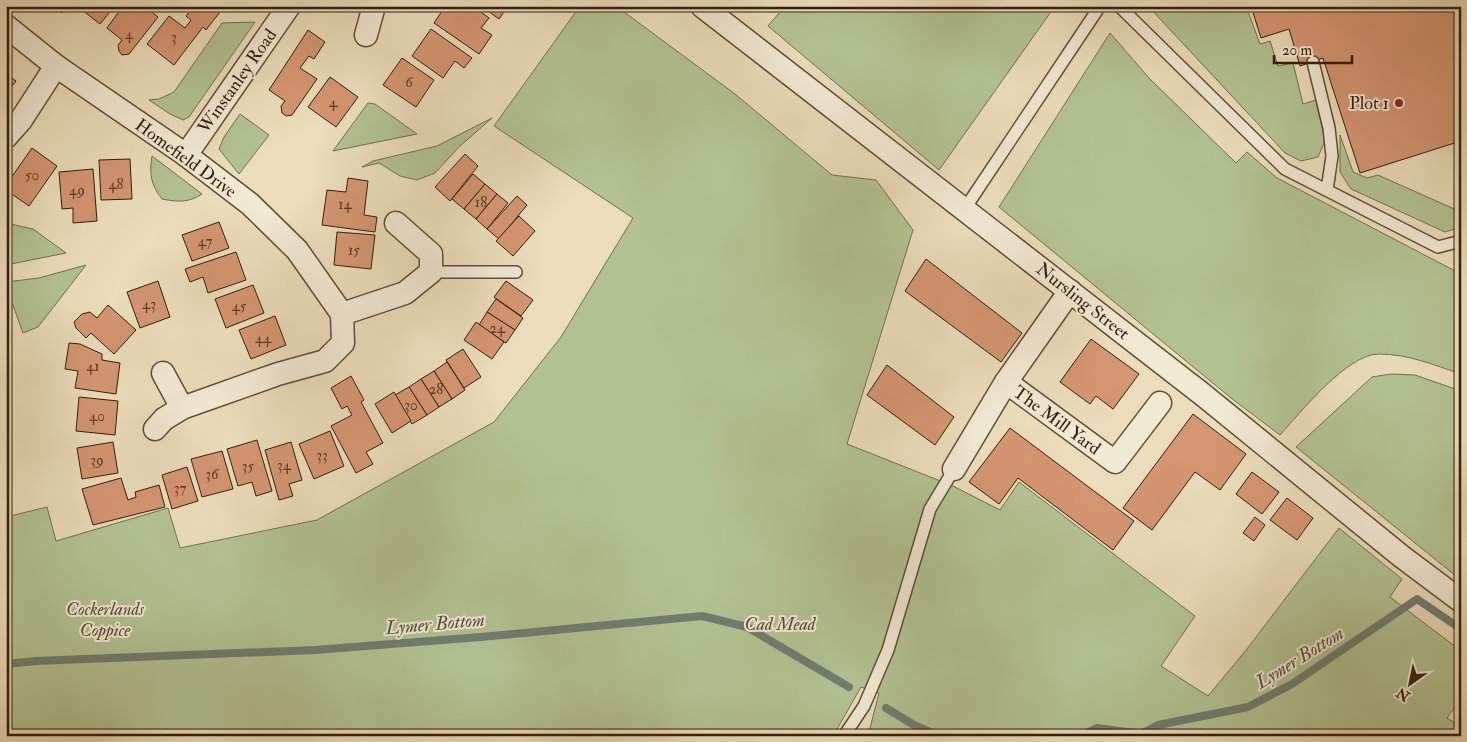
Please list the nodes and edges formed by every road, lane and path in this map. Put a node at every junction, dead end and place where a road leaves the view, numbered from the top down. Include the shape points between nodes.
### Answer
1 (289, 6) edge
2 (374, 6) edge
3 (702, 6) edge
4 (1100, 6) edge
5 (1119, 6) edge
6 (6, 26) edge
7 (366, 35) dead end
8 (1312, 62) dead end
9 (56, 66) junction
10 (6, 137) edge
11 (186, 155) junction
12 (1327, 190) junction
13 (964, 210) junction
14 (396, 223) dead end
15 (1461, 241) edge
16 (431, 272) junction
17 (516, 272) dead end
18 (1070, 291) junction
19 (342, 314) junction
20 (162, 374) dead end
21 (1006, 382) junction
22 (1160, 403) dead end
23 (182, 408) junction
24 (154, 429) dead end
25 (954, 469) joint
26 (1461, 601) edge
27 (844, 736) edge

1 - 11 street, Winstanley Road
2 - 7 street
3 - 13 street, Nursling Street
4 - 13 lane
5 - 12 lane via 1285,169
6 - 9 street, Homefield Drive
8 - 12 lane via 1329,128 1332,156
9 - 10 street
9 - 11 street, Homefield Drive
11 - 19 street, Homefield Drive via 250,204 297,250
12 - 15 lane via 1438,246
13 - 18 street, Nursling Street
14 - 16 street via 430,254
16 - 17 lane
16 - 19 street via 405,293
18 - 21 street, The Mill Yard
18 - 26 street, Nursling Street
19 - 23 street via 344,343 325,361
20 - 23 street
21 - 22 street, The Mill Yard via 1115,462
21 - 25 street
23 - 24 street
25 - 27 lane via 930,509 888,650 864,706

